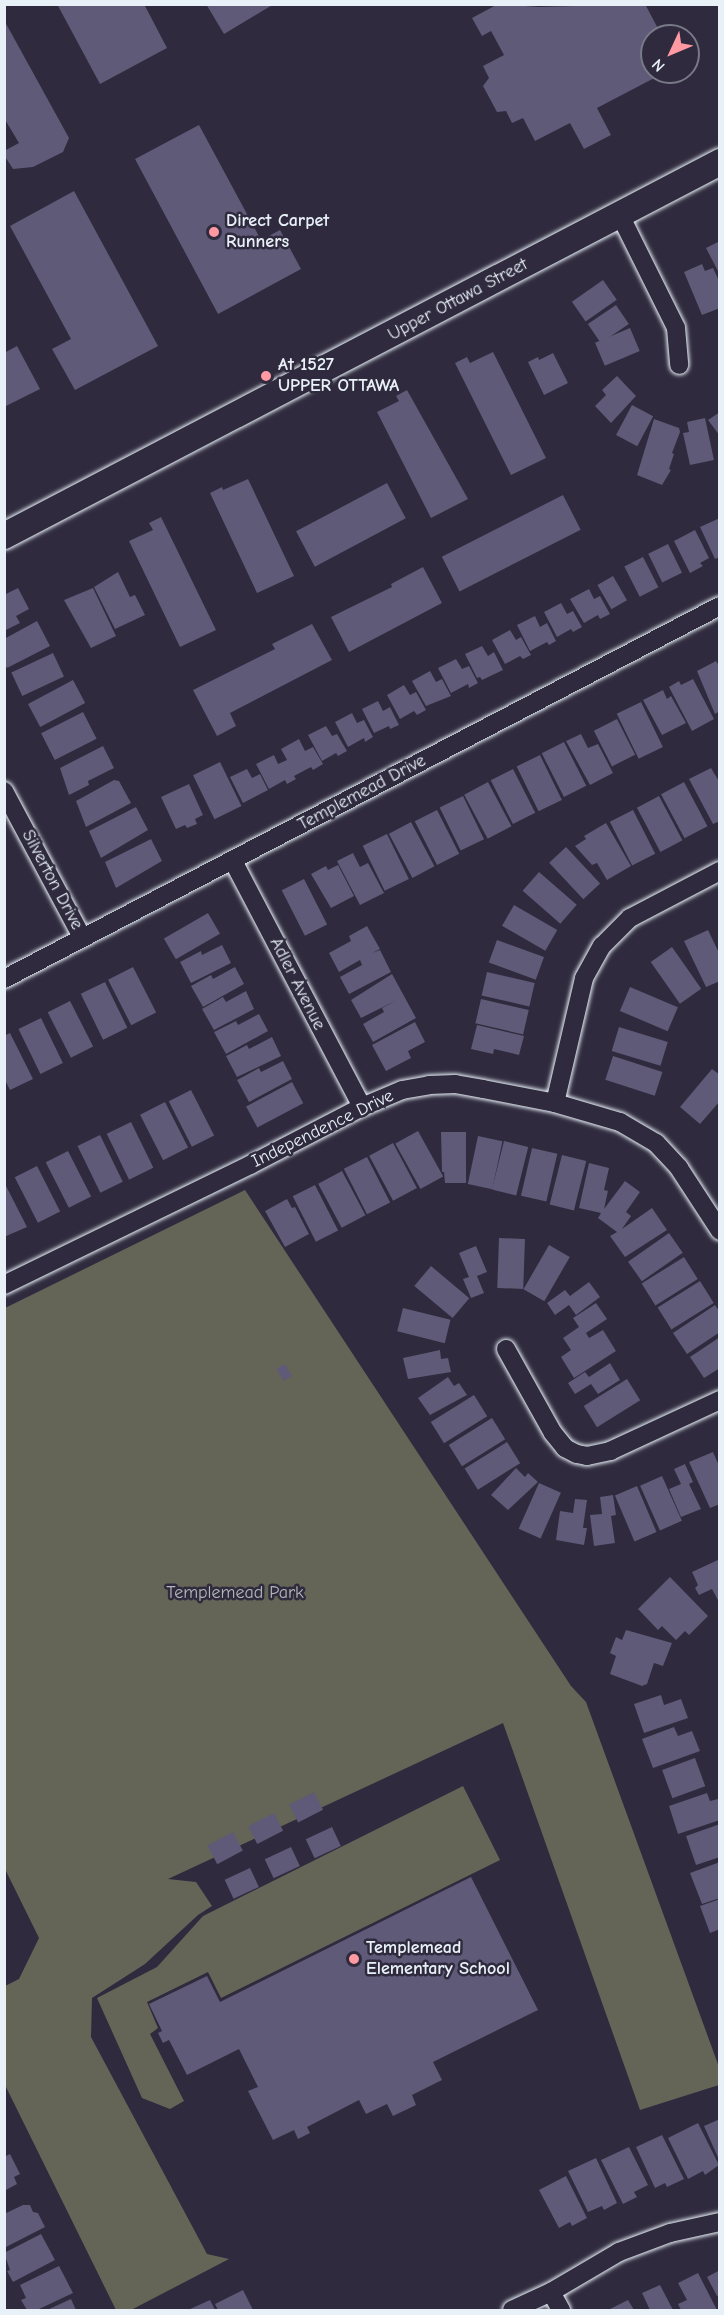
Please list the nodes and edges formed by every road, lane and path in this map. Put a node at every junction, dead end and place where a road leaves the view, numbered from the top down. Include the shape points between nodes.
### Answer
1 (720, 162) edge
2 (620, 215) junction
3 (679, 365) dead end
4 (4, 536) edge
5 (720, 606) edge
6 (4, 791) edge
7 (233, 861) junction
8 (720, 871) edge
9 (82, 937) junction
10 (4, 979) edge
11 (555, 1103) junction
12 (362, 1107) junction
13 (720, 1231) edge
14 (4, 1285) edge
15 (507, 1349) dead end
16 (720, 1400) edge
17 (720, 2222) edge
18 (551, 2292) junction
19 (512, 2310) edge
20 (561, 2310) edge

1 - 2 main road, Upper Ottawa Street
2 - 3 street via 676,328
2 - 4 main road, Upper Ottawa Street
5 - 7 street, Templemead Drive
6 - 9 street, Silverton Drive
7 - 9 street, Templemead Drive
7 - 12 street, Adler Avenue
8 - 11 street via 630,918 602,946 584,978
9 - 10 street, Templemead Drive
11 - 12 street, Independence Drive via 455,1084 402,1090
11 - 13 street, Independence Drive via 620,1122 656,1143 680,1168
12 - 14 street, Independence Drive
15 - 16 street via 553,1433 565,1448 577,1454 610,1451
17 - 18 street via 670,2233 619,2252
18 - 19 street
18 - 20 street

